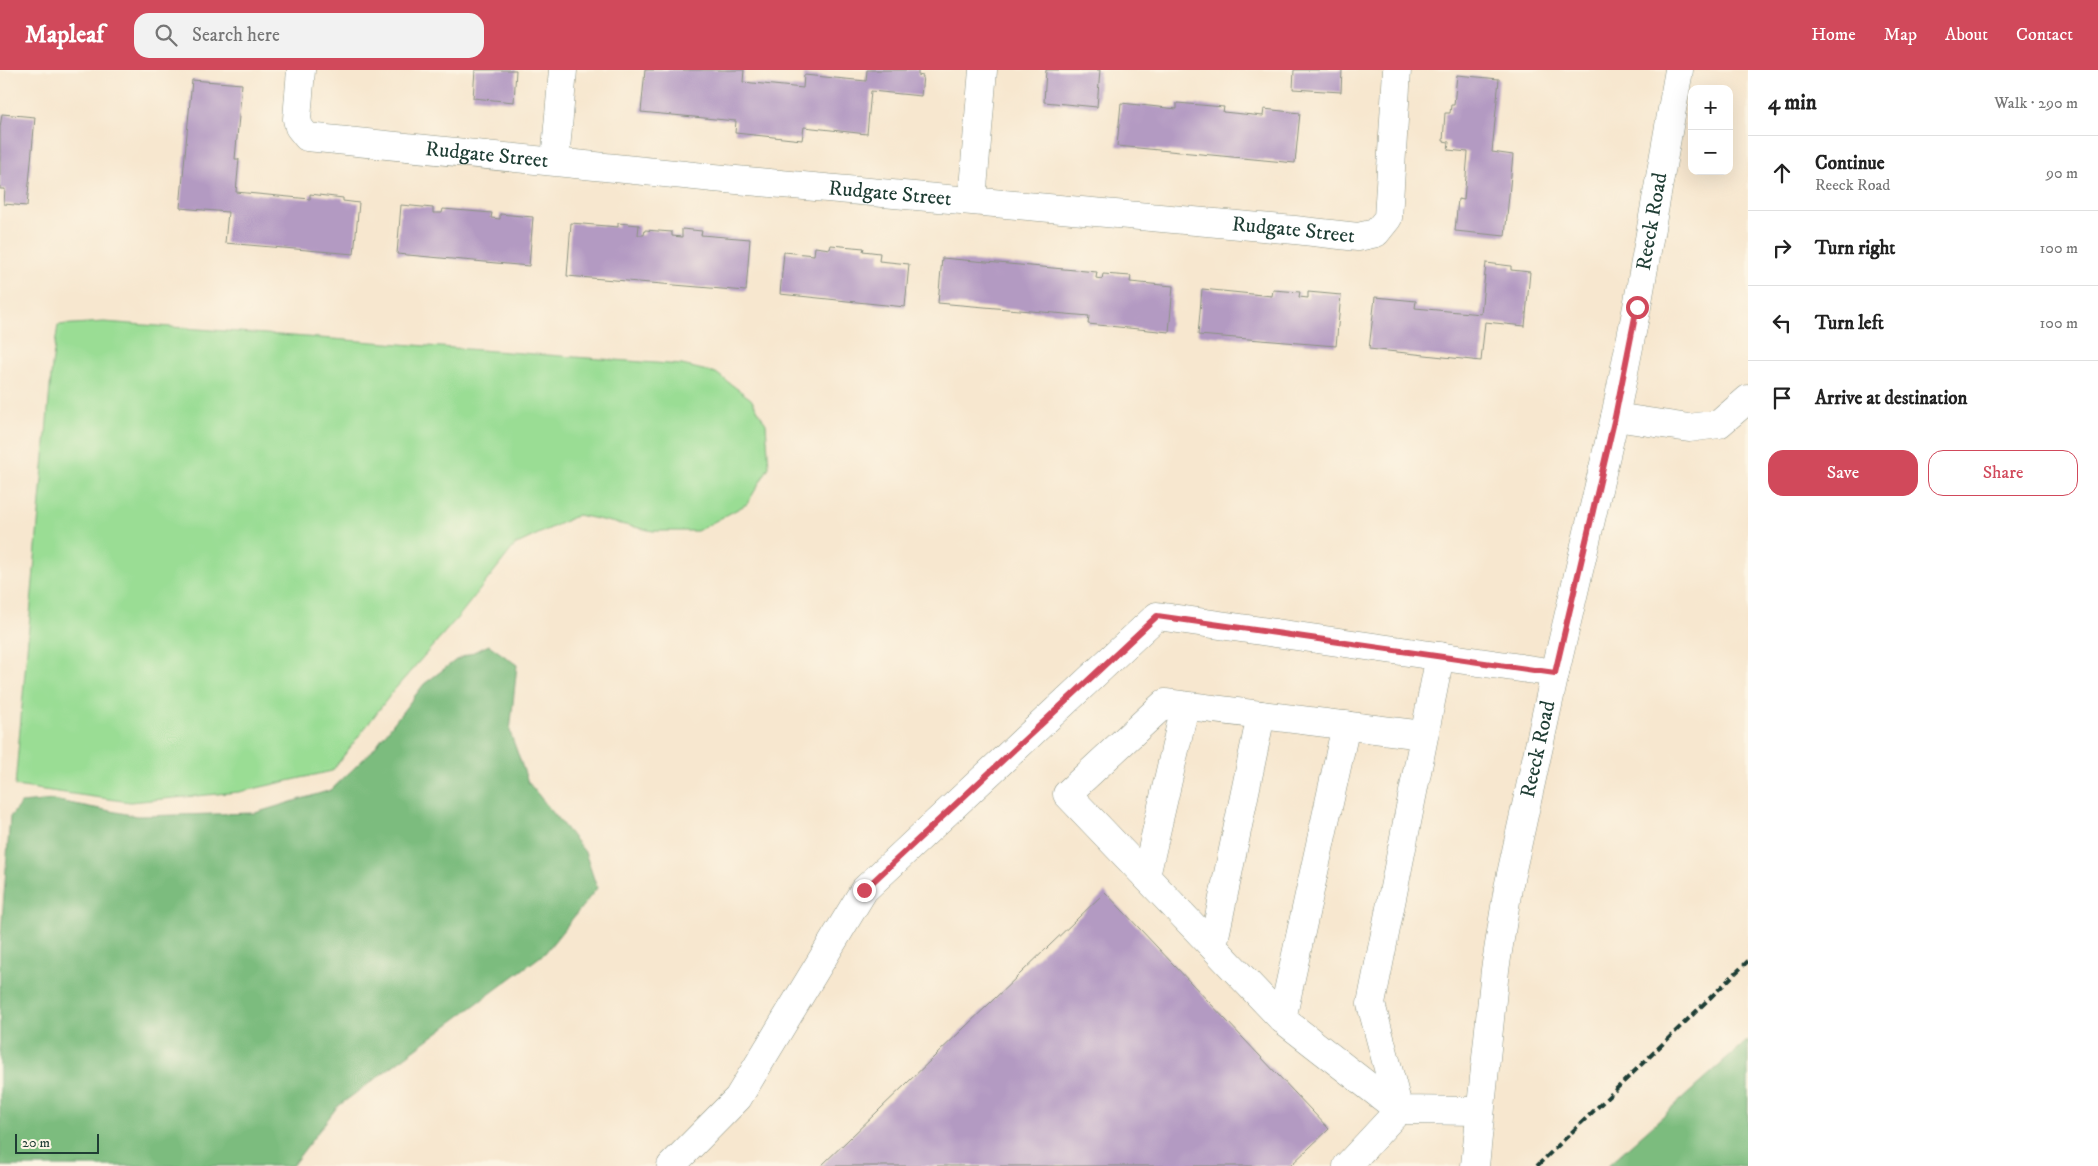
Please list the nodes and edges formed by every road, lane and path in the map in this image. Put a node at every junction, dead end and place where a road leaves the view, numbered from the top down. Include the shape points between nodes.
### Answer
1 (301, 70) edge
2 (563, 70) edge
3 (983, 70) edge
4 (1397, 70) edge
5 (1679, 70) edge
6 (555, 161) junction
7 (972, 200) junction
8 (1748, 399) edge
9 (1615, 417) junction
10 (1440, 656) junction
11 (1555, 673) junction
12 (1185, 706) junction
13 (1261, 715) junction
14 (1346, 726) junction
15 (1423, 735) junction
16 (1146, 876) junction
17 (1213, 946) junction
18 (1282, 1019) junction
19 (1398, 1110) junction
20 (1480, 1111) junction
21 (671, 1166) edge
22 (1347, 1166) edge
23 (1475, 1166) edge

1 - 6 street, Rudgate Street via 298,119 299,127 307,137
2 - 6 street
3 - 7 street
4 - 7 street, Rudgate Street via 1388,218 1376,232 1358,237
5 - 9 street, Reeck Road
6 - 7 street, Rudgate Street
8 - 9 street via 1719,424 1689,428
9 - 11 street, Reeck Road
10 - 11 street
10 - 15 street
10 - 21 street via 1157,616 864,890 738,1098
11 - 20 street, Reeck Road via 1508,888 1495,970
12 - 13 street
12 - 16 street
12 - 16 street via 1165,703 1067,794
13 - 14 street
13 - 17 street
14 - 15 street
14 - 18 street
15 - 19 street via 1371,1004
16 - 17 street
17 - 18 street
18 - 19 street
19 - 20 street
19 - 22 street
20 - 23 street, Reeck Road

